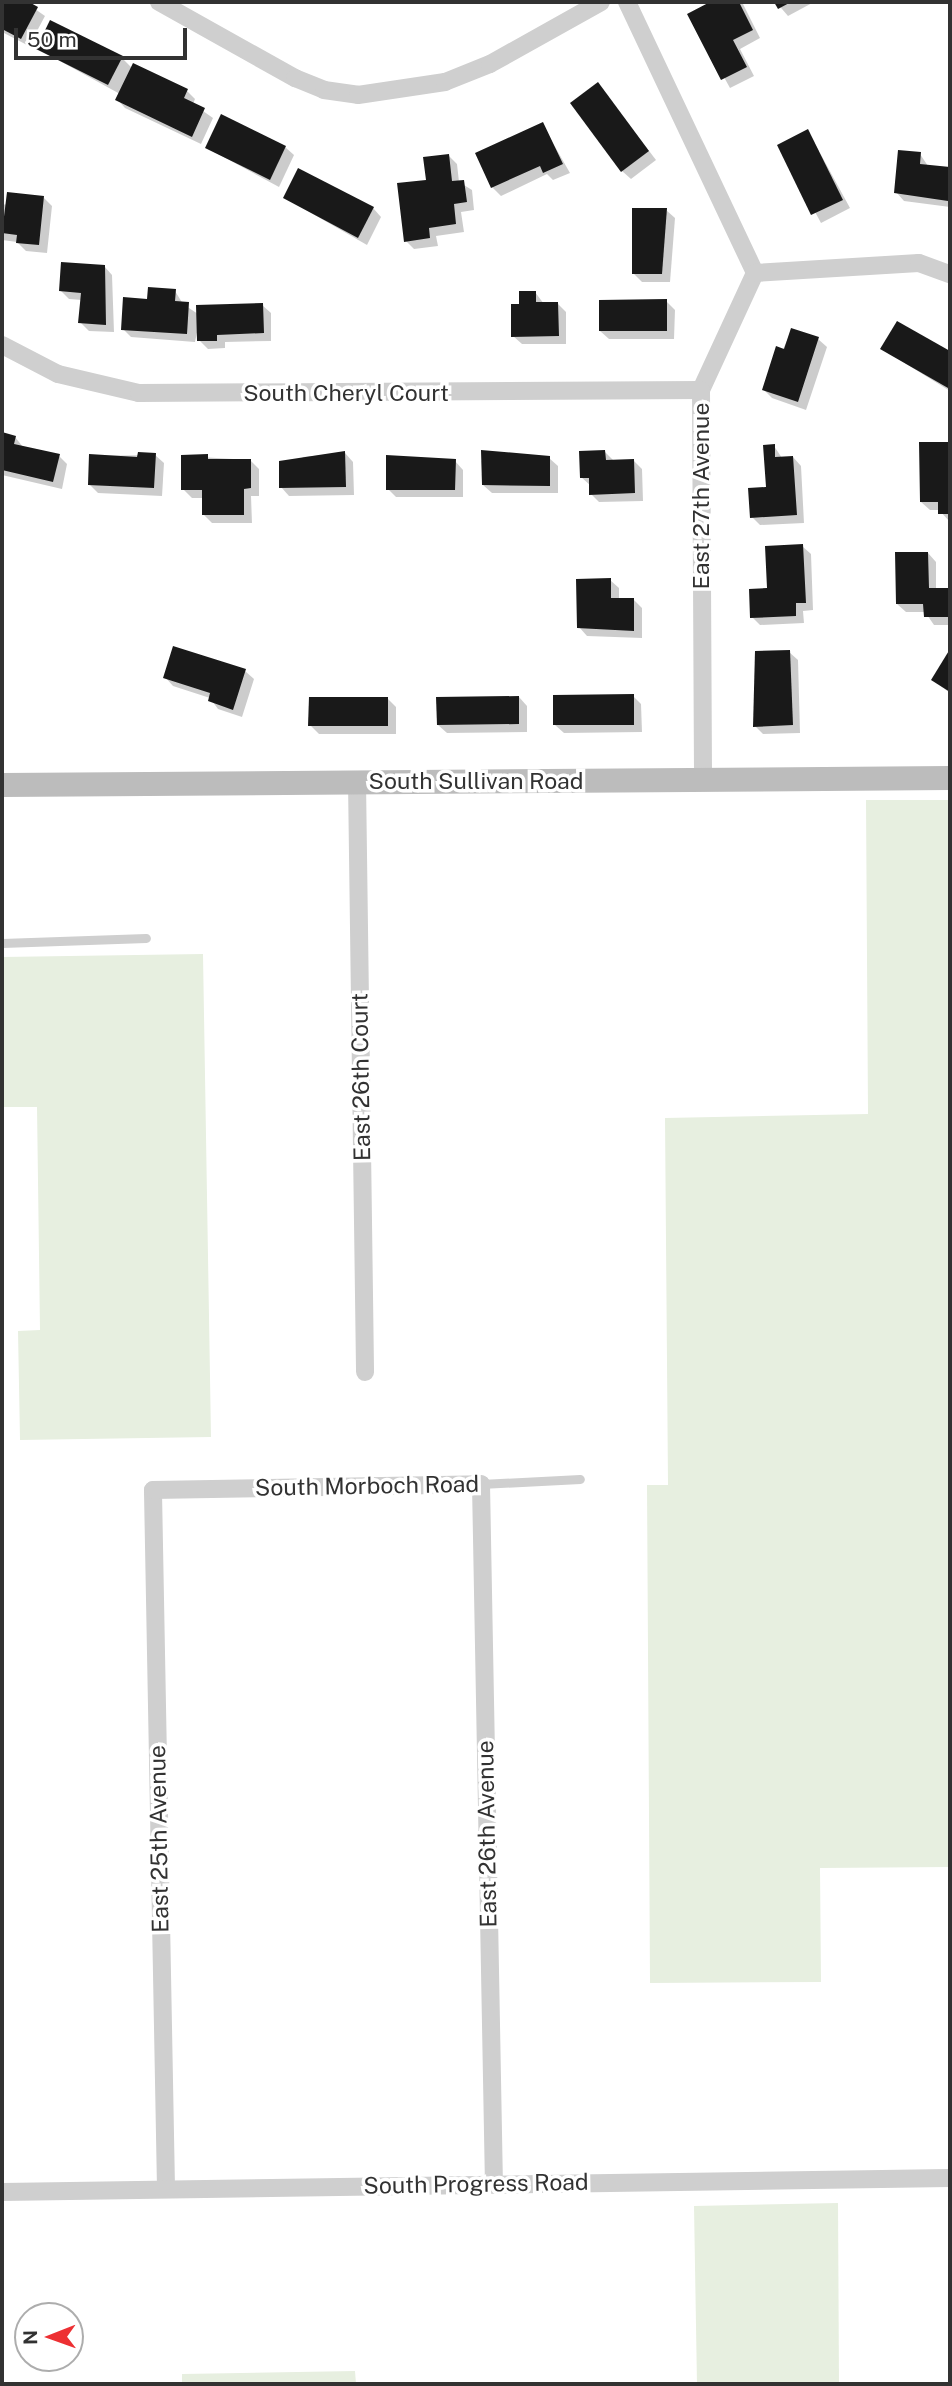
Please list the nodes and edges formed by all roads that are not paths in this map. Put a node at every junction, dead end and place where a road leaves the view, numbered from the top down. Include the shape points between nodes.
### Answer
1 (159, 2) edge
2 (601, 2) edge
3 (627, 2) edge
4 (755, 273) junction
5 (950, 274) edge
6 (2, 345) edge
7 (701, 390) junction
8 (950, 778) edge
9 (704, 779) junction
10 (357, 781) junction
11 (2, 785) edge
12 (146, 938) dead end
13 (2, 943) edge
14 (365, 1372) dead end
15 (580, 1479) dead end
16 (481, 1484) junction
17 (153, 1490) joint
18 (950, 2178) edge
19 (494, 2183) junction
20 (166, 2188) junction
21 (2, 2192) edge

1 - 2 street via 295,78 324,90 358,94 445,82 491,64
3 - 4 street
4 - 5 street via 919,263
4 - 7 street, East 27th Avenue
6 - 7 street, South Cheryl Court via 58,374 139,393
7 - 9 street, East 27th Avenue
8 - 9 main road, South Sullivan Road
9 - 10 main road, South Sullivan Road
10 - 11 main road, South Sullivan Road
10 - 14 street, East 26th Court
12 - 13 lane
15 - 16 lane, South Morboch Road
16 - 17 street, South Morboch Road
16 - 19 street, East 26th Avenue
17 - 20 street, East 25th Avenue
18 - 19 street, South Progress Road
19 - 20 street, South Progress Road
20 - 21 street, South Progress Road

